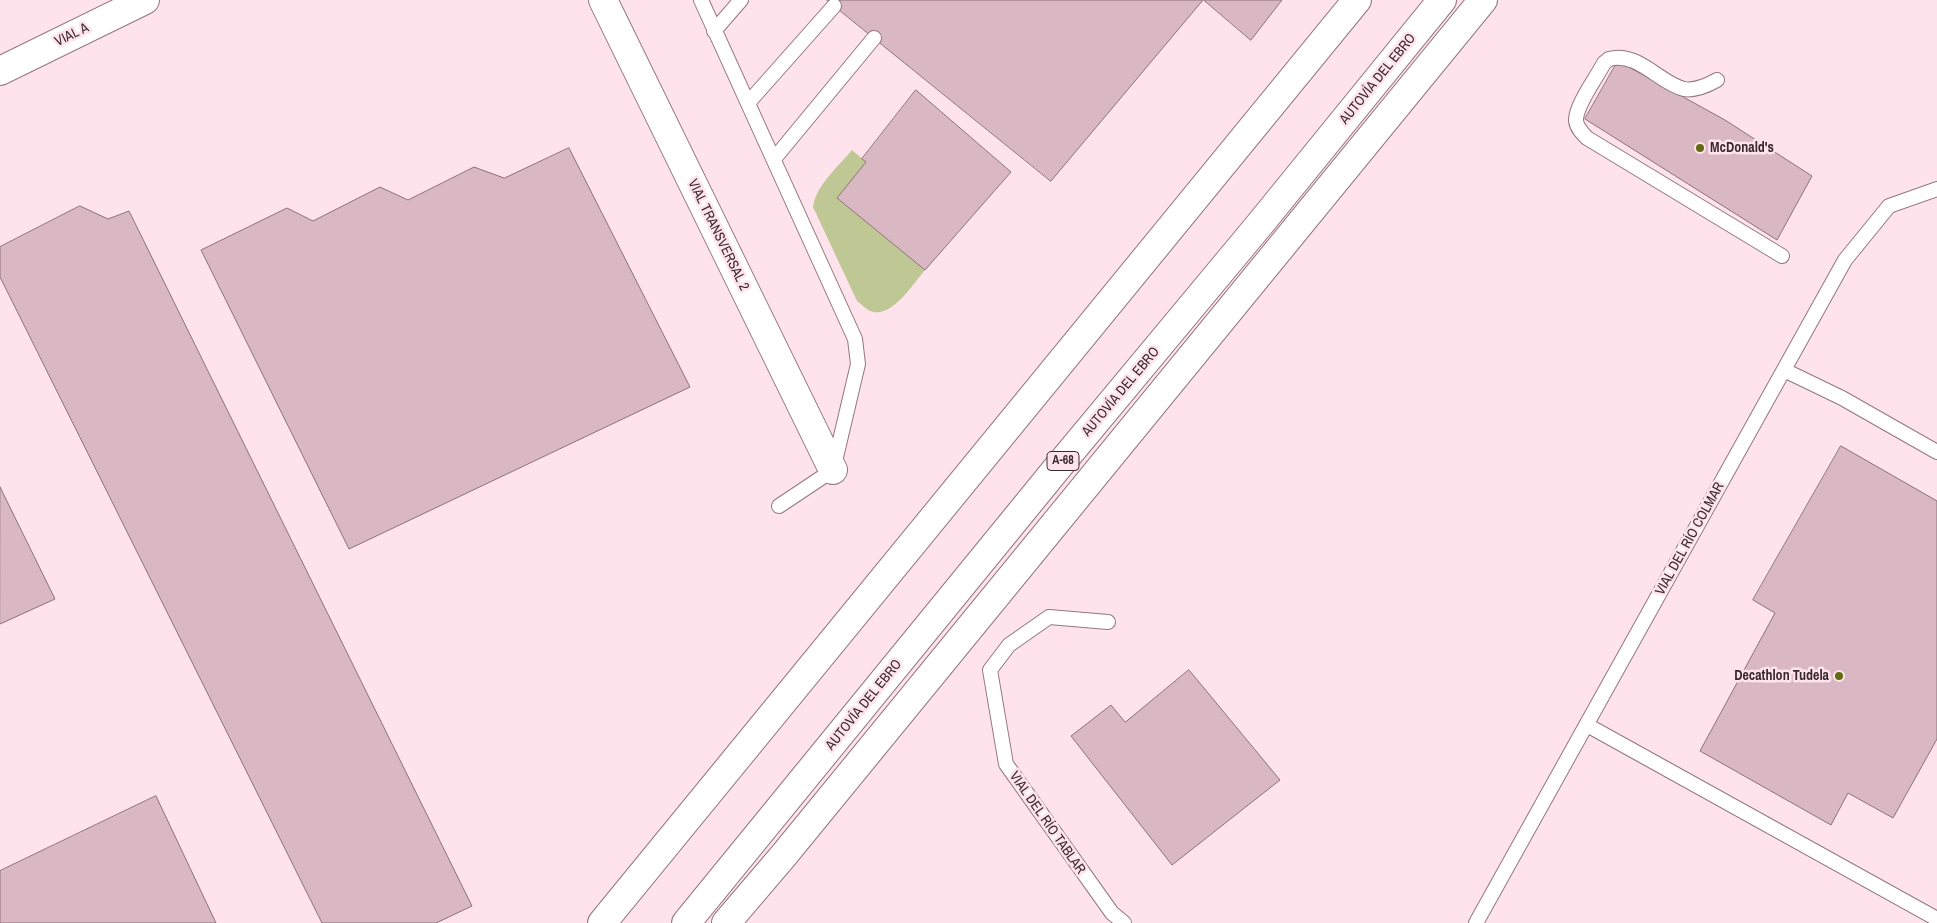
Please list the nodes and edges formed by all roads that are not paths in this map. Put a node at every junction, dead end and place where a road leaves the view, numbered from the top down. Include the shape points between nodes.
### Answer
1 (145, 0) edge
2 (603, 0) edge
3 (701, 0) edge
4 (741, 0) edge
5 (1357, 0) edge
6 (1442, 0) edge
7 (1483, 0) edge
8 (834, 6) dead end
9 (714, 31) junction
10 (874, 38) dead end
11 (0, 71) edge
12 (1718, 80) dead end
13 (748, 103) junction
14 (774, 159) junction
15 (1937, 189) edge
16 (1782, 256) dead end
17 (1784, 370) junction
18 (1937, 452) edge
19 (833, 470) junction
20 (779, 506) dead end
21 (1108, 622) dead end
22 (1587, 725) junction
23 (1937, 919) edge
24 (602, 923) edge
25 (686, 923) edge
26 (726, 923) edge
27 (1124, 923) edge
28 (1476, 923) edge

1 - 11 main road, VIAL A
2 - 19 main road, VIAL TRANSVERSAL 2
3 - 9 lane
4 - 9 lane
5 - 24 main road
6 - 25 main road, AUTOVÍA DEL EBRO / A-68
7 - 26 main road
8 - 13 lane
9 - 13 lane
10 - 14 lane
12 - 16 lane via 1684,89 1626,57 1609,59 1581,104 1576,120 1579,130 1587,138
13 - 14 lane
14 - 19 lane via 855,338 858,364
15 - 17 lane, VIAL DEL RÍO COLMAR via 1889,206 1845,260
17 - 18 lane via 1842,398
17 - 22 lane, VIAL DEL RÍO COLMAR
19 - 20 lane
21 - 27 lane, VIAL DEL RÍO TABLAR via 1049,617 1009,645 990,670 1006,764 1112,913
22 - 23 lane
22 - 28 lane, VIAL DEL RÍO COLMAR

